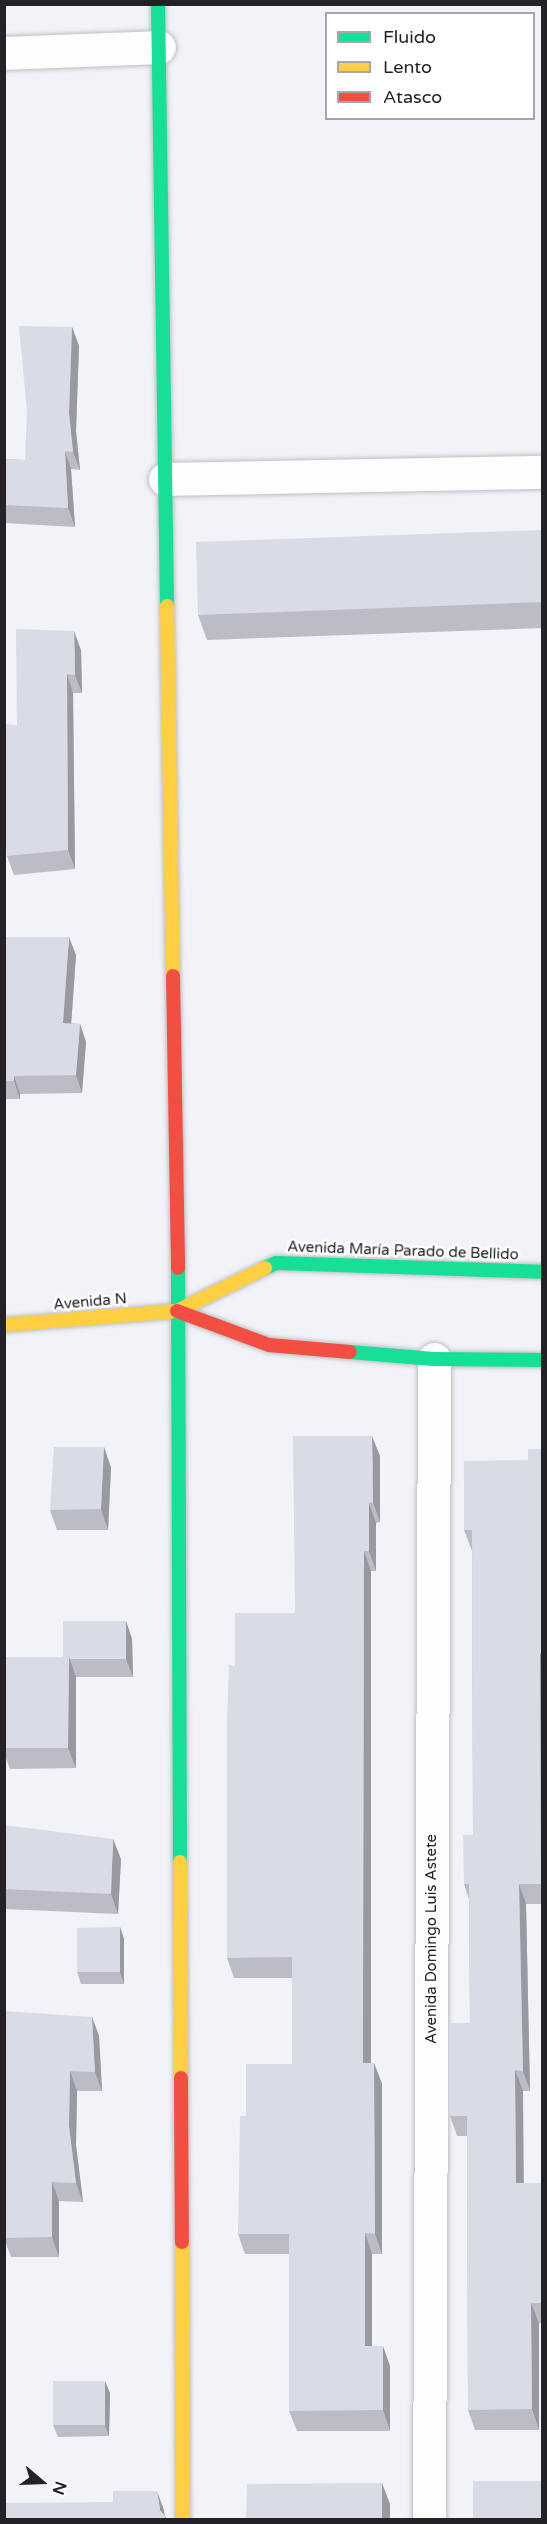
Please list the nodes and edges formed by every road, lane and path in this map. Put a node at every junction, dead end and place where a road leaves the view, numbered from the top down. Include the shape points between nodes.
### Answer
1 (158, 4) edge
2 (159, 47) junction
3 (4, 53) edge
4 (543, 472) edge
5 (165, 479) junction
6 (543, 1272) edge
7 (177, 1311) junction
8 (4, 1325) edge
9 (434, 1359) junction
10 (543, 1360) edge
11 (183, 2520) edge
12 (429, 2520) edge

1 - 2 street
2 - 3 street
2 - 5 street
4 - 5 street
5 - 7 street
6 - 7 street, Avenida María Parado de Bellido via 276,1263
7 - 8 street, Avenida N
7 - 9 street via 270,1345
7 - 11 street
9 - 10 street
9 - 12 street, Avenida Domingo Luis Astete

